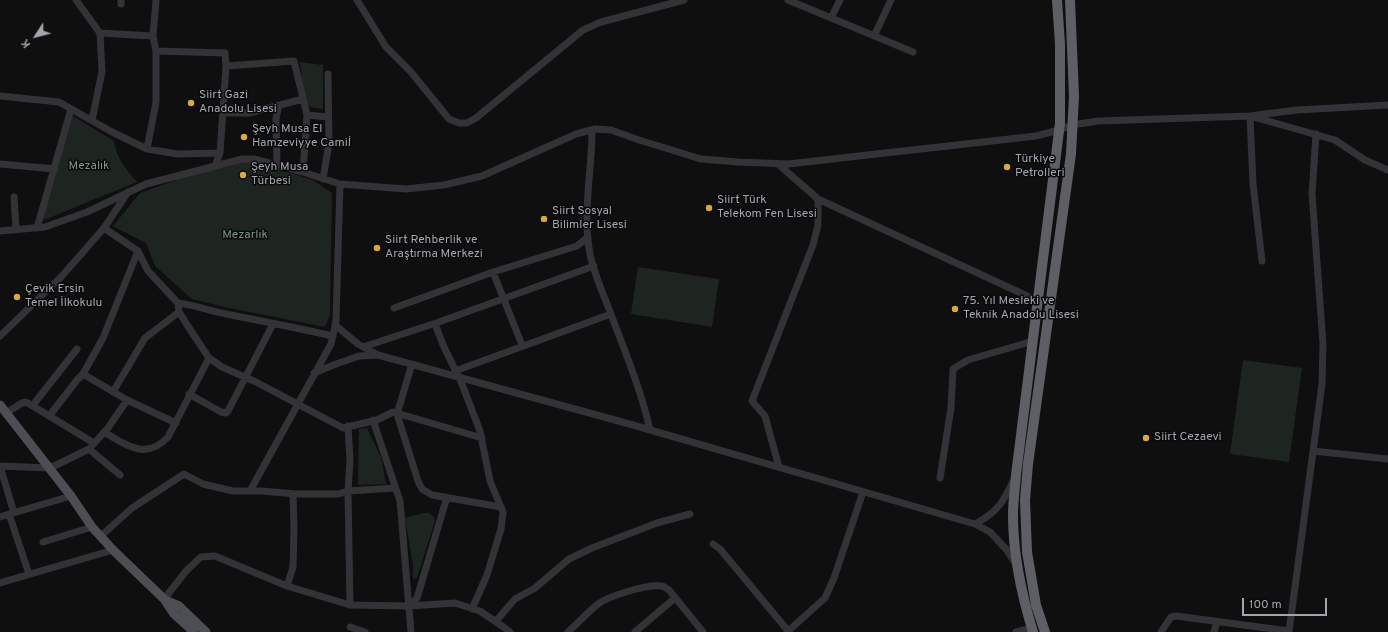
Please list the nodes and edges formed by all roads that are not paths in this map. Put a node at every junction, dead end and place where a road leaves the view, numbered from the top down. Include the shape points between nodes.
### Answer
1 (76, 0) edge
2 (156, 0) edge
3 (357, 0) edge
4 (684, 0) edge
5 (788, 0) edge
6 (840, 0) edge
7 (891, 0) edge
8 (1057, 0) edge
9 (1070, 0) edge
10 (831, 18) junction
11 (100, 33) junction
12 (153, 36) junction
13 (874, 36) junction
14 (156, 51) junction
15 (913, 52) dead end
16 (226, 66) junction
17 (328, 74) dead end
18 (0, 96) edge
19 (302, 99) junction
20 (279, 105) junction
21 (1388, 105) edge
22 (71, 109) junction
23 (223, 113) junction
24 (307, 115) junction
25 (1250, 116) junction
26 (328, 117) junction
27 (92, 120) junction
28 (1072, 125) junction
29 (592, 130) junction
30 (1059, 130) junction
31 (1316, 134) junction
32 (147, 149) junction
33 (220, 153) junction
34 (0, 164) edge
35 (778, 164) junction
36 (277, 165) junction
37 (215, 166) junction
38 (55, 169) junction
39 (1388, 170) edge
40 (303, 172) junction
41 (323, 179) junction
42 (340, 184) junction
43 (129, 192) junction
44 (14, 197) dead end
45 (818, 199) junction
46 (37, 228) junction
47 (104, 228) junction
48 (16, 230) junction
49 (0, 231) edge
50 (588, 237) junction
51 (138, 251) junction
52 (1262, 261) dead end
53 (594, 266) junction
54 (493, 272) junction
55 (504, 299) junction
56 (1038, 301) junction
57 (178, 304) junction
58 (394, 308) dead end
59 (179, 312) junction
60 (611, 314) junction
61 (273, 324) junction
62 (435, 324) junction
63 (335, 325) junction
64 (0, 336) edge
65 (333, 336) junction
66 (1033, 341) junction
67 (522, 345) junction
68 (363, 347) junction
69 (77, 349) dead end
70 (378, 355) junction
71 (209, 358) junction
72 (412, 364) junction
73 (314, 373) junction
74 (83, 374) junction
75 (457, 374) junction
76 (245, 377) junction
77 (113, 392) junction
78 (189, 394) junction
79 (127, 400) junction
80 (297, 404) junction
81 (0, 405) edge
82 (33, 406) junction
83 (6, 413) junction
84 (397, 414) junction
85 (50, 416) junction
86 (373, 420) junction
87 (176, 423) junction
88 (348, 426) junction
89 (650, 430) junction
90 (104, 432) junction
91 (482, 438) junction
92 (94, 443) junction
93 (89, 449) junction
94 (1313, 451) junction
95 (1388, 459) edge
96 (0, 466) edge
97 (779, 467) junction
98 (50, 468) junction
99 (120, 474) dead end
100 (1016, 475) junction
101 (940, 478) dead end
102 (395, 488) junction
103 (250, 491) junction
104 (348, 492) junction
105 (863, 492) junction
106 (293, 494) junction
107 (71, 496) junction
108 (447, 497) junction
109 (501, 507) junction
110 (12, 514) junction
111 (690, 514) dead end
112 (0, 517) edge
113 (975, 524) junction
114 (92, 527) junction
115 (101, 536) junction
116 (43, 542) dead end
117 (713, 544) dead end
118 (113, 550) junction
119 (1019, 567) junction
120 (29, 574) junction
121 (1, 581) edge
122 (287, 586) junction
123 (676, 598) junction
124 (164, 599) junction
125 (350, 606) junction
126 (409, 606) junction
127 (472, 608) junction
128 (496, 622) junction
129 (1216, 622) junction
130 (350, 627) dead end
131 (698, 630) edge
132 (1032, 630) edge
133 (194, 632) edge
134 (206, 632) edge
135 (365, 632) edge
136 (411, 632) edge
137 (510, 632) edge
138 (568, 632) edge
139 (635, 632) edge
140 (788, 632) edge
141 (1016, 632) edge
142 (1045, 632) edge
143 (1161, 632) edge
144 (1214, 632) edge
145 (1289, 632) edge

1 - 11 street
2 - 12 street
3 - 4 street via 386,47 411,72 442,112 458,123 467,123 476,118 583,30 601,22
5 - 10 street
6 - 10 street
7 - 13 street
8 - 30 highway via 1060,44
9 - 28 highway via 1074,96
10 - 13 street
11 - 12 street
11 - 27 street via 102,72
12 - 14 street
13 - 15 street
14 - 16 street via 225,53
14 - 32 street via 156,102
16 - 19 street via 294,61
16 - 23 street
17 - 26 street
18 - 22 street via 59,102
19 - 20 street
19 - 24 street
20 - 23 street via 249,112
20 - 36 street via 276,118
21 - 25 street via 1297,110
22 - 27 street
22 - 38 street
23 - 33 street
24 - 26 street
24 - 40 street
25 - 28 street via 1098,121
25 - 31 street
25 - 52 street via 1253,184
26 - 41 street via 329,143
27 - 32 street
28 - 30 street
28 - 142 highway via 1071,154 1025,500 1027,552 1036,605
29 - 35 street via 611,130 701,159
29 - 42 street via 576,134 482,176 444,186 406,189
29 - 50 street
30 - 35 street via 1036,136
30 - 56 highway
31 - 39 street via 1335,140 1365,160
31 - 94 street via 1312,194 1323,344 1322,384
32 - 33 street via 178,154
33 - 37 street
34 - 38 street
35 - 45 street
36 - 37 street via 254,159 242,159
36 - 40 street
37 - 43 street via 146,184
38 - 46 street
40 - 41 street
41 - 42 street
42 - 63 street
43 - 46 street via 87,212
43 - 47 street
44 - 48 street
45 - 56 street
45 - 97 street via 818,225 814,245 752,401 765,416
46 - 48 street
47 - 51 street
47 - 64 street via 62,276
48 - 49 street
50 - 53 street
50 - 54 street via 577,246
51 - 57 street via 148,271
51 - 74 street via 103,338
53 - 55 street
53 - 60 street
54 - 55 street
54 - 58 street
55 - 62 street
55 - 67 street
56 - 66 highway
57 - 59 street
57 - 61 street
59 - 71 street
59 - 77 street via 145,338
60 - 67 street
60 - 89 street via 644,403
61 - 65 street
61 - 76 street
62 - 68 street
62 - 75 street
63 - 65 street
63 - 68 street
65 - 73 street
66 - 100 highway
66 - 101 street via 968,360 953,369 951,408
67 - 75 street
68 - 70 street
69 - 82 street
70 - 72 street
70 - 73 street via 359,356
71 - 76 street
71 - 78 street
72 - 75 street
72 - 84 street
73 - 80 street
74 - 77 street
74 - 85 street
75 - 89 street
75 - 91 street
76 - 78 street via 226,413
76 - 80 street
77 - 79 street
78 - 87 street
79 - 87 street
79 - 90 street
80 - 88 street via 343,428
80 - 103 street
81 - 83 main road
82 - 83 street via 26,402 22,403
82 - 85 street
83 - 98 main road
84 - 86 street via 393,412
84 - 91 street
84 - 108 street via 422,489 432,495
85 - 92 street
86 - 88 street
86 - 102 street
87 - 90 street via 168,437 153,448 130,448
88 - 104 street
89 - 97 street
90 - 92 street
91 - 109 street via 490,480
92 - 93 street
93 - 98 street
93 - 99 street
94 - 95 street
94 - 145 street
96 - 98 street
96 - 110 street
97 - 105 street
98 - 107 main road
100 - 113 street via 1003,503 988,518
100 - 119 highway via 1013,515
102 - 104 street
102 - 126 street via 400,501
103 - 106 street
103 - 115 street via 233,491 203,484 184,474 132,508
104 - 106 street
104 - 125 street
105 - 113 street
105 - 140 street via 825,598
106 - 122 street via 293,567
107 - 110 street
107 - 114 main road
108 - 109 street
108 - 126 street via 417,598
109 - 127 street via 501,529 487,575
110 - 112 street
110 - 120 street
111 - 128 street via 657,523 592,548 569,560 535,588 515,599
113 - 119 street via 990,532 1006,548
114 - 115 main road
114 - 116 street
115 - 118 main road
117 - 140 street via 720,549
118 - 120 street
118 - 124 main road
119 - 132 highway
120 - 121 street
122 - 124 street via 216,556 207,556 201,557
122 - 125 street
123 - 131 street
123 - 138 street via 662,586 620,594 598,604
123 - 139 street
124 - 133 main road via 174,614
124 - 134 main road via 179,606
125 - 126 street
126 - 127 street via 455,603
126 - 136 street
127 - 128 street
128 - 137 street
129 - 143 street via 1176,616 1171,617
129 - 144 street
129 - 145 street
130 - 135 street
132 - 141 street

